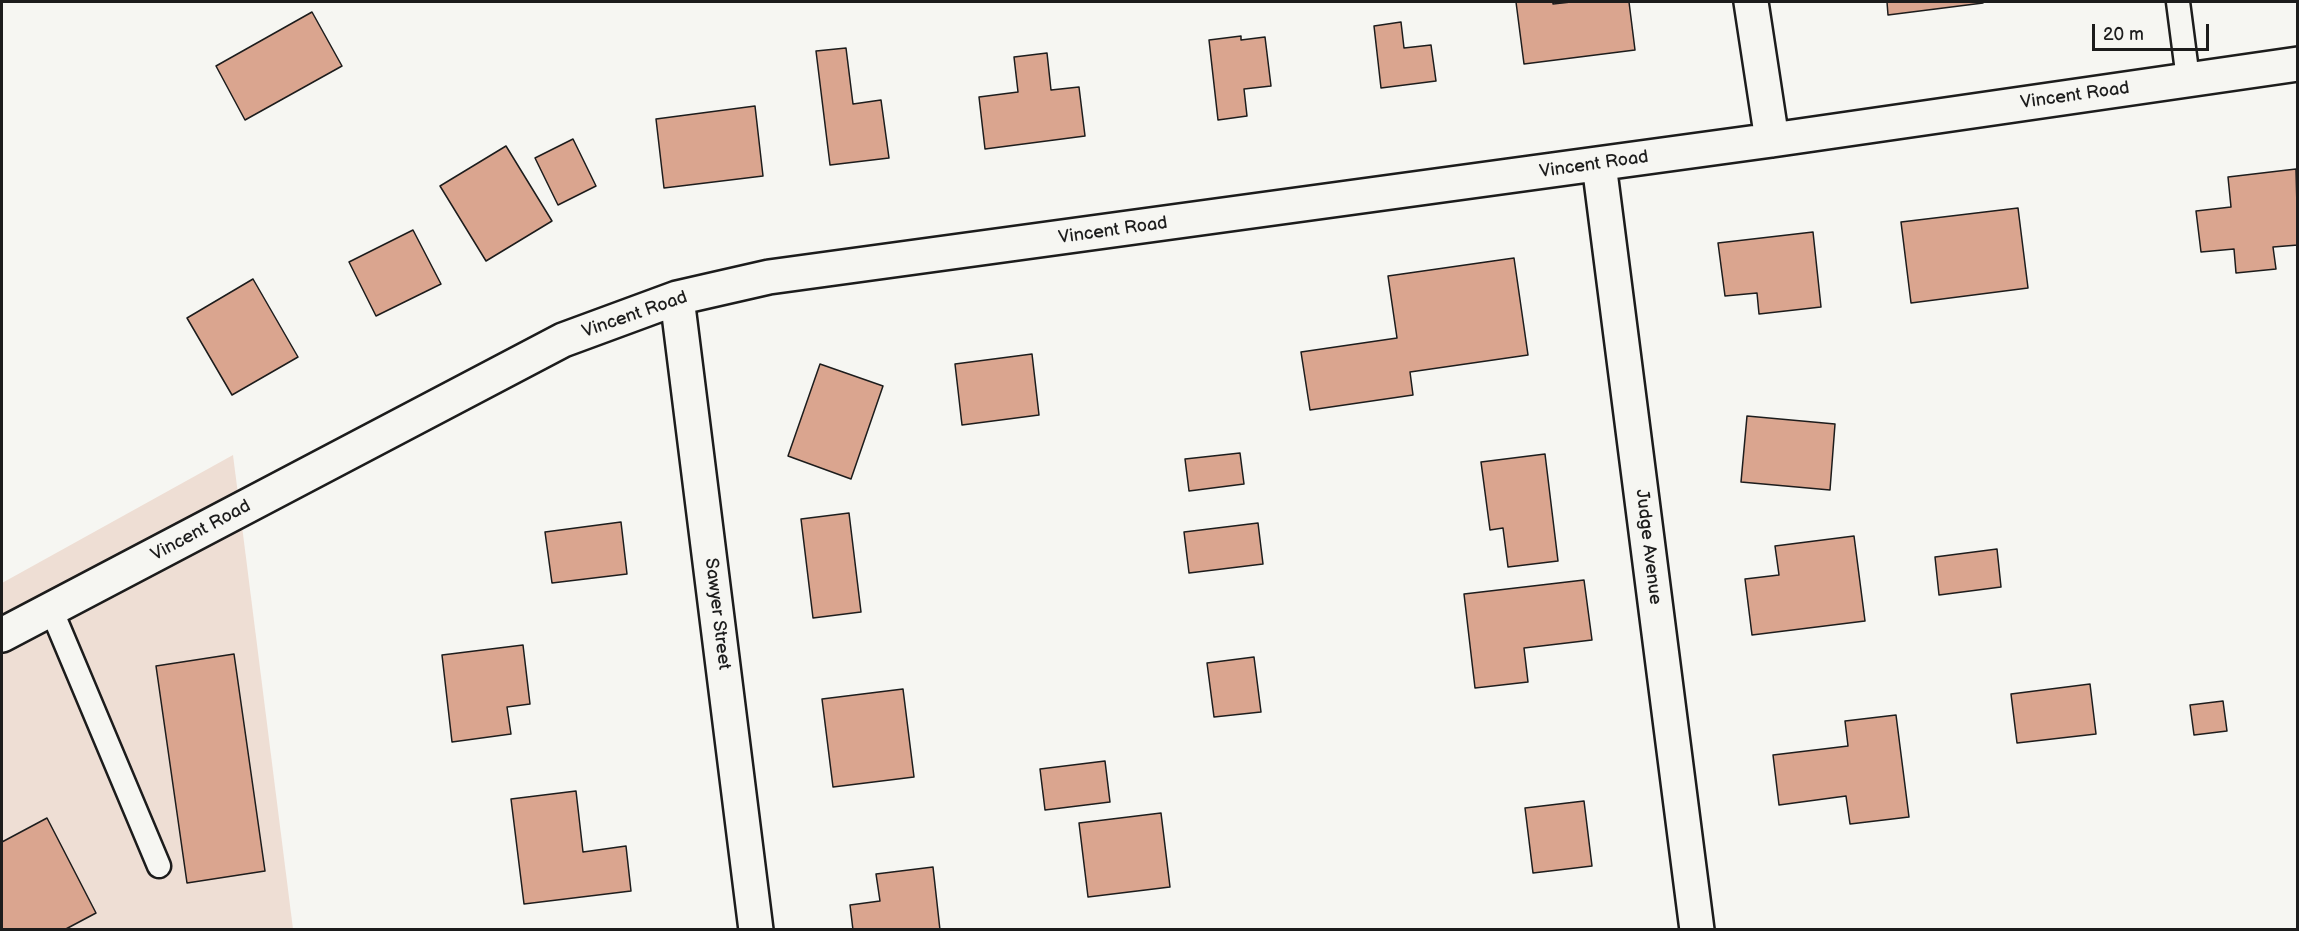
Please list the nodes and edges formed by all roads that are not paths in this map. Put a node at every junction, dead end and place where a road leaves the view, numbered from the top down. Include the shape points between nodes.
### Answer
1 (1751, 2) edge
2 (2178, 2) edge
3 (2298, 64) edge
4 (2188, 80) junction
5 (1772, 140) junction
6 (1599, 164) junction
7 (677, 298) junction
8 (51, 609) junction
9 (2, 635) edge
10 (159, 866) dead end
11 (756, 930) edge
12 (1696, 930) edge

1 - 5 street
2 - 4 lane
3 - 4 street, Vincent Road
4 - 5 street, Vincent Road
5 - 6 street, Vincent Road
6 - 7 street, Vincent Road via 769,277
6 - 12 street, Judge Avenue
7 - 8 street, Vincent Road via 563,340
7 - 11 street, Sawyer Street
8 - 9 street, Vincent Road
8 - 10 lane

